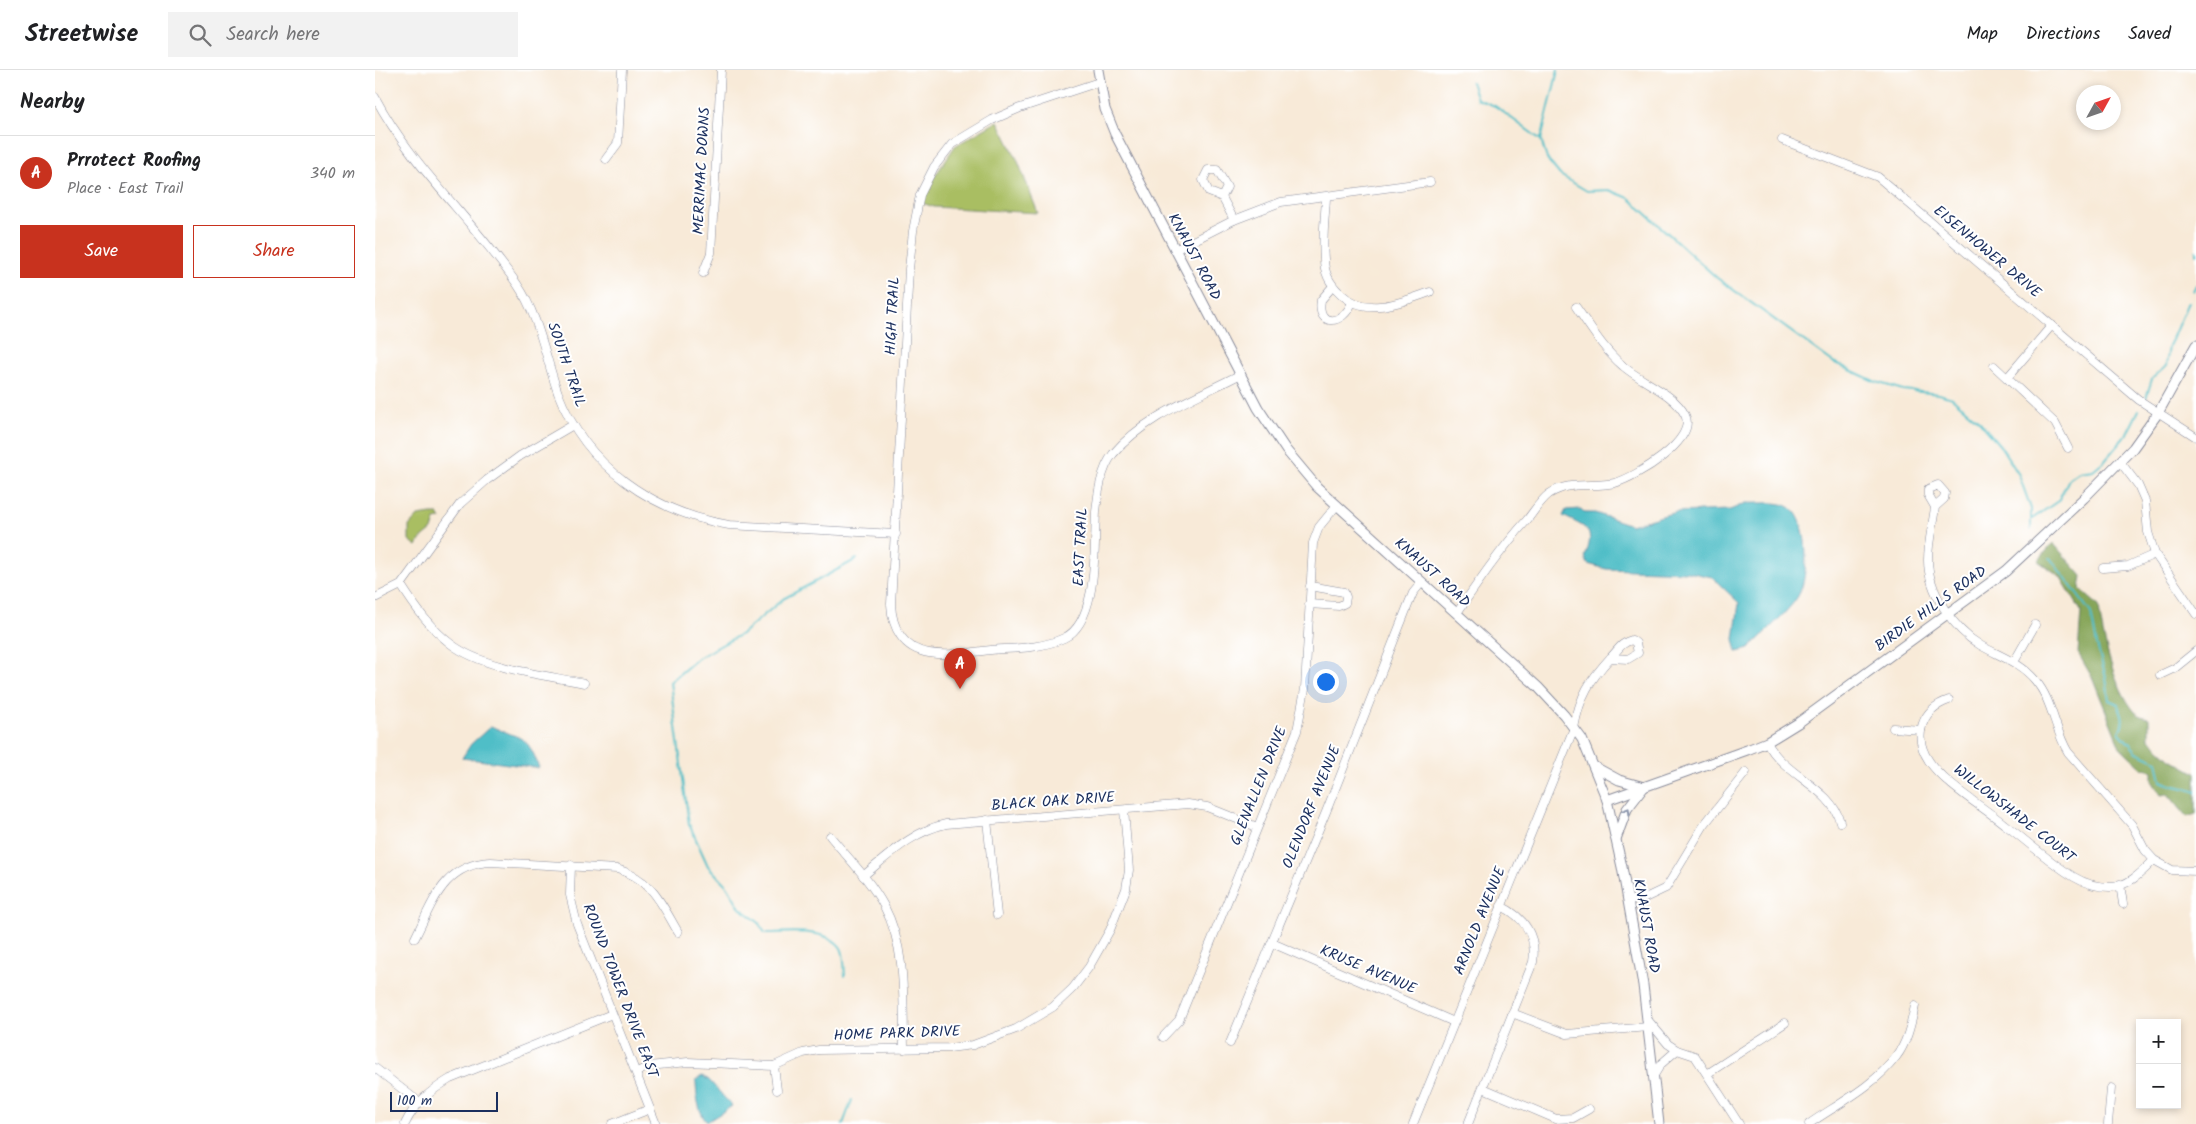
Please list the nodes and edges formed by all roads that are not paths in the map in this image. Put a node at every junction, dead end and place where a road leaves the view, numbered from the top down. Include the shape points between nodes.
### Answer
1 (622, 70) edge
2 (721, 70) edge
3 (1098, 70) edge
4 (1099, 82) junction
5 (375, 97) edge
6 (1782, 140) dead end
7 (606, 159) dead end
8 (1430, 182) dead end
9 (1222, 198) dead end
10 (1326, 198) junction
11 (1235, 220) junction
12 (1175, 250) junction
13 (703, 273) dead end
14 (1333, 286) junction
15 (1431, 292) dead end
16 (1352, 302) junction
17 (1576, 307) dead end
18 (2052, 325) junction
19 (2196, 345) edge
20 (1994, 366) dead end
21 (1241, 374) junction
22 (2007, 378) junction
23 (2158, 413) junction
24 (573, 425) junction
25 (2196, 437) edge
26 (2068, 448) dead end
27 (2121, 463) junction
28 (1337, 505) junction
29 (1935, 507) dead end
30 (896, 534) junction
31 (2155, 554) junction
32 (2103, 568) dead end
33 (1422, 582) junction
34 (401, 586) junction
35 (1311, 586) junction
36 (375, 598) edge
37 (1309, 604) junction
38 (1457, 613) junction
39 (1949, 614) junction
40 (2196, 614) edge
41 (2035, 625) dead end
42 (917, 650) joint
43 (2196, 651) edge
44 (1610, 658) dead end
45 (2014, 662) junction
46 (2161, 675) dead end
47 (584, 682) dead end
48 (1949, 700) dead end
49 (1574, 728) junction
50 (1893, 728) dead end
51 (1921, 730) junction
52 (1767, 742) junction
53 (1595, 768) junction
54 (1746, 772) dead end
55 (1644, 787) junction
56 (1607, 800) junction
57 (1124, 810) junction
58 (987, 820) junction
59 (1840, 822) dead end
60 (1257, 827) junction
61 (830, 836) dead end
62 (1616, 839) junction
63 (2154, 860) junction
64 (571, 865) junction
65 (2196, 870) edge
66 (863, 876) junction
67 (2120, 884) junction
68 (1628, 901) junction
69 (2123, 904) dead end
70 (1501, 906) junction
71 (997, 915) dead end
72 (678, 932) dead end
73 (415, 938) dead end
74 (1272, 943) junction
75 (1915, 1006) dead end
76 (1512, 1013) junction
77 (612, 1014) junction
78 (1454, 1022) junction
79 (1647, 1023) junction
80 (1785, 1023) dead end
81 (1163, 1037) dead end
82 (1230, 1043) dead end
83 (904, 1049) junction
84 (1677, 1050) junction
85 (774, 1066) junction
86 (375, 1068) edge
87 (637, 1072) junction
88 (1707, 1074) junction
89 (1653, 1077) junction
90 (1483, 1088) junction
91 (2111, 1088) dead end
92 (777, 1090) dead end
93 (419, 1102) junction
94 (650, 1109) junction
95 (1589, 1109) dead end
96 (405, 1124) edge
97 (611, 1124) edge
98 (655, 1124) edge
99 (1413, 1124) edge
100 (1468, 1124) edge
101 (1659, 1124) edge
102 (1739, 1124) edge
103 (1809, 1124) edge
104 (2108, 1124) edge

1 - 7 street via 618,143
2 - 13 street, MERRIMAC DOWNS via 711,252
3 - 4 main road, KNAUST ROAD
4 - 12 main road, KNAUST ROAD via 1115,134
4 - 30 street, HIGH TRAIL via 1020,108 952,144 934,167 920,195 909,269
5 - 24 street, SOUTH TRAIL via 421,163 523,293
6 - 18 street, EISENHOWER DRIVE via 1878,177
8 - 10 street
9 - 11 street
10 - 11 street via 1281,202
10 - 14 street via 1323,260
11 - 12 street
12 - 21 main road, KNAUST ROAD
14 - 16 street
14 - 16 street via 1321,300 1321,313 1325,319 1341,318
15 - 16 street via 1378,307 1364,307
17 - 38 street via 1606,350 1642,381 1675,402 1684,413 1686,430 1680,440 1643,471 1614,483 1572,485 1548,495 1505,544
18 - 22 street
18 - 23 street, EISENHOWER DRIVE
19 - 23 main road, BIRDIE HILLS ROAD
20 - 22 street
21 - 28 main road, KNAUST ROAD via 1281,443 1307,476
21 - 42 street, EAST TRAIL via 1149,423 1129,436 1111,456 1097,498 1090,601 1066,638 1035,648 941,654
22 - 26 street via 2055,423
23 - 25 street, EISENHOWER DRIVE
23 - 27 main road, BIRDIE HILLS ROAD
24 - 30 street, SOUTH TRAIL via 599,458 629,486 691,516 729,525
24 - 34 street via 520,456 460,504
27 - 31 street via 2138,485 2145,501 2148,532
27 - 39 main road, BIRDIE HILLS ROAD via 2006,571
28 - 33 main road, KNAUST ROAD
28 - 35 street, GLENALLEN DRIVE via 1314,538
29 - 39 street via 1929,573
30 - 42 street, HIGH TRAIL via 892,616 895,629
31 - 32 street via 2128,566
31 - 40 street
33 - 38 main road, KNAUST ROAD
33 - 74 street, OLENDORF AVENUE via 1413,593
34 - 36 street
34 - 47 street via 432,627 465,653 499,664
35 - 37 street, GLENALLEN DRIVE
35 - 37 street via 1339,590 1346,597 1345,603 1339,606
37 - 60 street, GLENALLEN DRIVE via 1305,689 1297,731
38 - 49 main road, KNAUST ROAD via 1538,687
39 - 45 street via 1965,635
39 - 52 main road, BIRDIE HILLS ROAD
41 - 45 street
43 - 46 street
44 - 49 street, ARNOLD AVENUE via 1595,673 1585,692
45 - 63 street via 2043,691 2061,742 2068,752 2132,825
48 - 51 street via 1933,707
49 - 53 main road, KNAUST ROAD
49 - 70 street, ARNOLD AVENUE
50 - 51 street
51 - 67 street, WILLOWSHADE COURT via 1928,760 1955,786 2074,877 2097,886
52 - 55 main road, BIRDIE HILLS ROAD
52 - 59 street via 1778,760 1831,802
53 - 55 main road via 1619,780
53 - 56 main road, KNAUST ROAD
54 - 68 street via 1704,825 1666,888 1645,898
55 - 56 main road, BIRDIE HILLS ROAD
62 -> 55 main road via 1627,809
56 - 62 main road, KNAUST ROAD
57 - 58 street, BLACK OAK DRIVE
57 - 60 street, BLACK OAK DRIVE via 1197,804
57 - 83 street, HOME PARK DRIVE via 1129,870 1126,889 1101,947 1073,988 1039,1017 997,1038 949,1048
58 - 66 street, BLACK OAK DRIVE via 932,827 915,835
58 - 71 street
60 - 81 street, GLENALLEN DRIVE via 1179,1020
61 - 66 street
62 - 68 main road, KNAUST ROAD
63 - 65 street via 2172,870
63 - 67 street, WILLOWSHADE COURT via 2135,878
64 - 72 street via 617,868 632,873 654,892
64 - 73 street via 491,862 464,868 445,882
64 - 77 street, ROUND TOWER DRIVE EAST via 570,895 575,917
66 - 83 street via 883,904 898,943
67 - 69 street
68 - 79 main road, KNAUST ROAD
70 - 76 street via 1522,919 1533,941 1533,962
70 - 78 street, ARNOLD AVENUE
74 - 78 street, KRUSE AVENUE
74 - 82 street, OLENDORF AVENUE
75 - 103 street via 1907,1036 1896,1057 1864,1086
76 - 79 street via 1567,1034
76 - 90 street
77 - 87 street, ROUND TOWER DRIVE EAST
77 - 93 street via 460,1074 435,1088
78 - 99 street, ARNOLD AVENUE
79 - 84 street
79 - 89 main road, KNAUST ROAD
80 - 88 street
83 - 85 street, HOME PARK DRIVE via 819,1050 803,1053
84 - 88 street via 1695,1056
84 - 89 street via 1661,1064
85 - 87 street, HOME PARK DRIVE via 688,1062 649,1066
85 - 92 street
86 - 93 street
87 - 94 street, ROUND TOWER DRIVE EAST
88 - 102 street
89 - 101 main road, KNAUST ROAD
90 - 95 street via 1556,1119 1573,1118
90 - 100 street
91 - 104 street
93 - 96 street
94 - 97 street
94 - 98 street, ROUND TOWER DRIVE EAST

